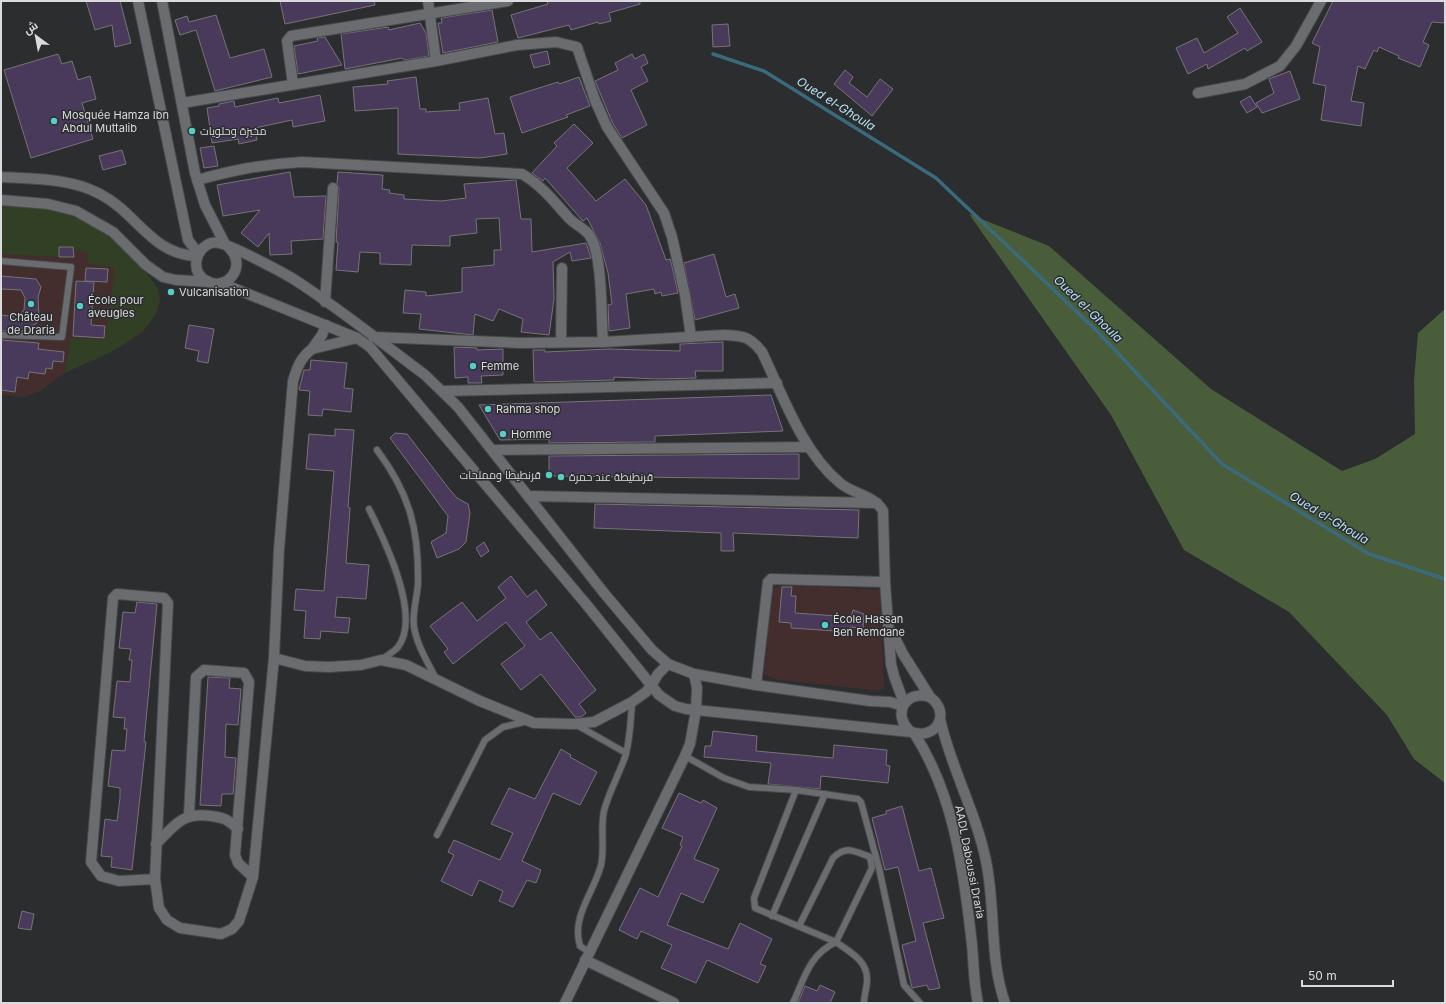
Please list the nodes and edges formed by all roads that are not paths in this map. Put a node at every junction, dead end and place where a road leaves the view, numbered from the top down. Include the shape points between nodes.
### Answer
1 (138, 1) edge
2 (162, 1) edge
3 (428, 1) edge
4 (508, 1) edge
5 (1321, 1) edge
6 (430, 13) junction
7 (436, 61) junction
8 (293, 84) junction
9 (1198, 93) dead end
10 (182, 103) junction
11 (1, 177) edge
12 (197, 180) junction
13 (333, 188) dead end
14 (1, 200) edge
15 (225, 244) junction
16 (198, 255) junction
17 (1, 261) edge
18 (562, 268) dead end
19 (209, 282) junction
20 (221, 283) junction
21 (325, 302) junction
22 (326, 325) junction
23 (1, 335) edge
24 (373, 337) junction
25 (691, 337) junction
26 (357, 338) junction
27 (561, 342) junction
28 (603, 342) junction
29 (312, 349) junction
30 (777, 383) junction
31 (443, 391) junction
32 (808, 447) junction
33 (377, 450) dead end
34 (493, 450) junction
35 (528, 496) junction
36 (879, 503) junction
37 (369, 509) dead end
38 (885, 582) junction
39 (888, 624) junction
40 (274, 658) junction
41 (380, 660) junction
42 (668, 664) junction
43 (694, 674) junction
44 (435, 677) junction
45 (756, 685) junction
46 (651, 686) junction
47 (930, 697) junction
48 (632, 702) junction
49 (904, 704) junction
50 (696, 710) junction
51 (940, 719) junction
52 (529, 721) junction
53 (574, 724) junction
54 (912, 732) junction
55 (626, 753) junction
56 (685, 756) junction
57 (796, 790) junction
58 (825, 794) junction
59 (190, 815) junction
60 (238, 829) junction
61 (437, 835) dead end
62 (156, 844) junction
63 (872, 868) junction
64 (879, 868) junction
65 (253, 877) junction
66 (155, 878) junction
67 (772, 916) junction
68 (799, 926) junction
69 (836, 942) junction
70 (587, 956) junction
71 (564, 1003) edge
72 (674, 1003) edge
73 (793, 1003) edge
74 (864, 1003) edge
75 (920, 1003) edge
76 (978, 1003) edge
77 (1005, 1003) edge

1 - 16 street via 188,240
2 - 10 street
3 - 6 street
4 - 6 street
5 - 9 street via 1296,46 1280,66 1245,84
6 - 7 street
6 - 8 street via 291,36 287,41
7 - 8 street
7 - 25 street via 535,43 556,42 577,47 607,127 664,213 685,296
8 - 10 street
10 - 12 street
11 - 16 street via 83,186 112,200 161,246 183,256
12 - 15 street via 205,205
12 - 28 street via 242,168 302,162 522,174 549,194 572,222 590,235 597,254
13 - 21 street
14 - 19 street via 48,204 76,211 113,232 146,266 163,277
15 - 16 street via 212,243 202,248
15 - 20 street via 236,256 237,268 231,278
15 - 21 street via 294,279
16 - 19 street via 196,265 199,274
17 - 23 lane via 71,267 62,337
18 - 27 street
19 - 20 street
20 - 22 street
21 - 24 street
22 - 26 street
22 - 29 street
24 - 27 street via 520,343
24 - 31 street
25 - 28 street
25 - 30 street via 744,336 753,341 762,352
26 - 29 street
26 - 46 street via 370,347 586,604
27 - 28 street
29 - 40 street via 304,355 298,365 293,381 279,549
30 - 31 street
30 - 32 street
31 - 34 street
32 - 34 street
32 - 36 street via 840,483
33 - 44 lane via 405,495 415,525 418,586 414,624 416,638
34 - 35 street
35 - 36 street
35 - 42 street via 652,650
36 - 38 street via 883,511
37 - 41 lane via 386,543 405,606 404,631 398,646
38 - 39 street
38 - 45 street via 771,579 768,582
39 - 47 street
39 - 49 street via 892,670
40 - 41 street via 305,666 329,667 361,665
40 - 65 street
41 - 44 street via 406,665
42 - 43 street
42 - 46 street
43 - 45 street
43 - 50 street via 698,696
44 - 52 street
45 - 49 street
46 - 48 street
46 - 50 street via 659,696 675,706
47 - 49 street via 916,695
47 - 51 street via 939,706
48 - 53 street via 594,722
48 - 55 lane
49 - 54 street via 902,720
50 - 54 street
50 - 56 street via 690,744
51 - 54 street via 932,731 925,734
51 - 77 street via 986,860 996,964
52 - 53 street
52 - 61 lane via 503,727 485,740
53 - 55 lane
54 - 76 street, AADL Daboussi Draria via 933,766 949,809 969,916
55 - 70 lane via 604,810 604,850 601,867 577,926 580,946
56 - 57 lane via 724,778 749,787
56 - 70 street
57 - 58 lane
57 - 67 lane via 754,898 755,908
58 - 64 lane via 858,799 861,802
58 - 67 lane
59 - 60 street via 227,819
59 - 60 street via 196,677 204,670 244,673 249,682
59 - 62 street
60 - 65 street via 235,855 238,863
62 - 66 street
62 - 66 street via 168,603 164,598 117,594 113,598 91,862 101,876 118,881
63 - 64 lane
63 - 68 lane via 870,857 846,849 839,851
63 - 69 lane
64 - 75 lane via 904,985
65 - 66 street via 240,921 232,929 221,934 180,928 167,920 159,908
67 - 68 lane
68 - 69 lane
69 - 73 lane via 825,948 813,961
69 - 74 lane via 859,959 866,969
70 - 71 street
70 - 72 street

